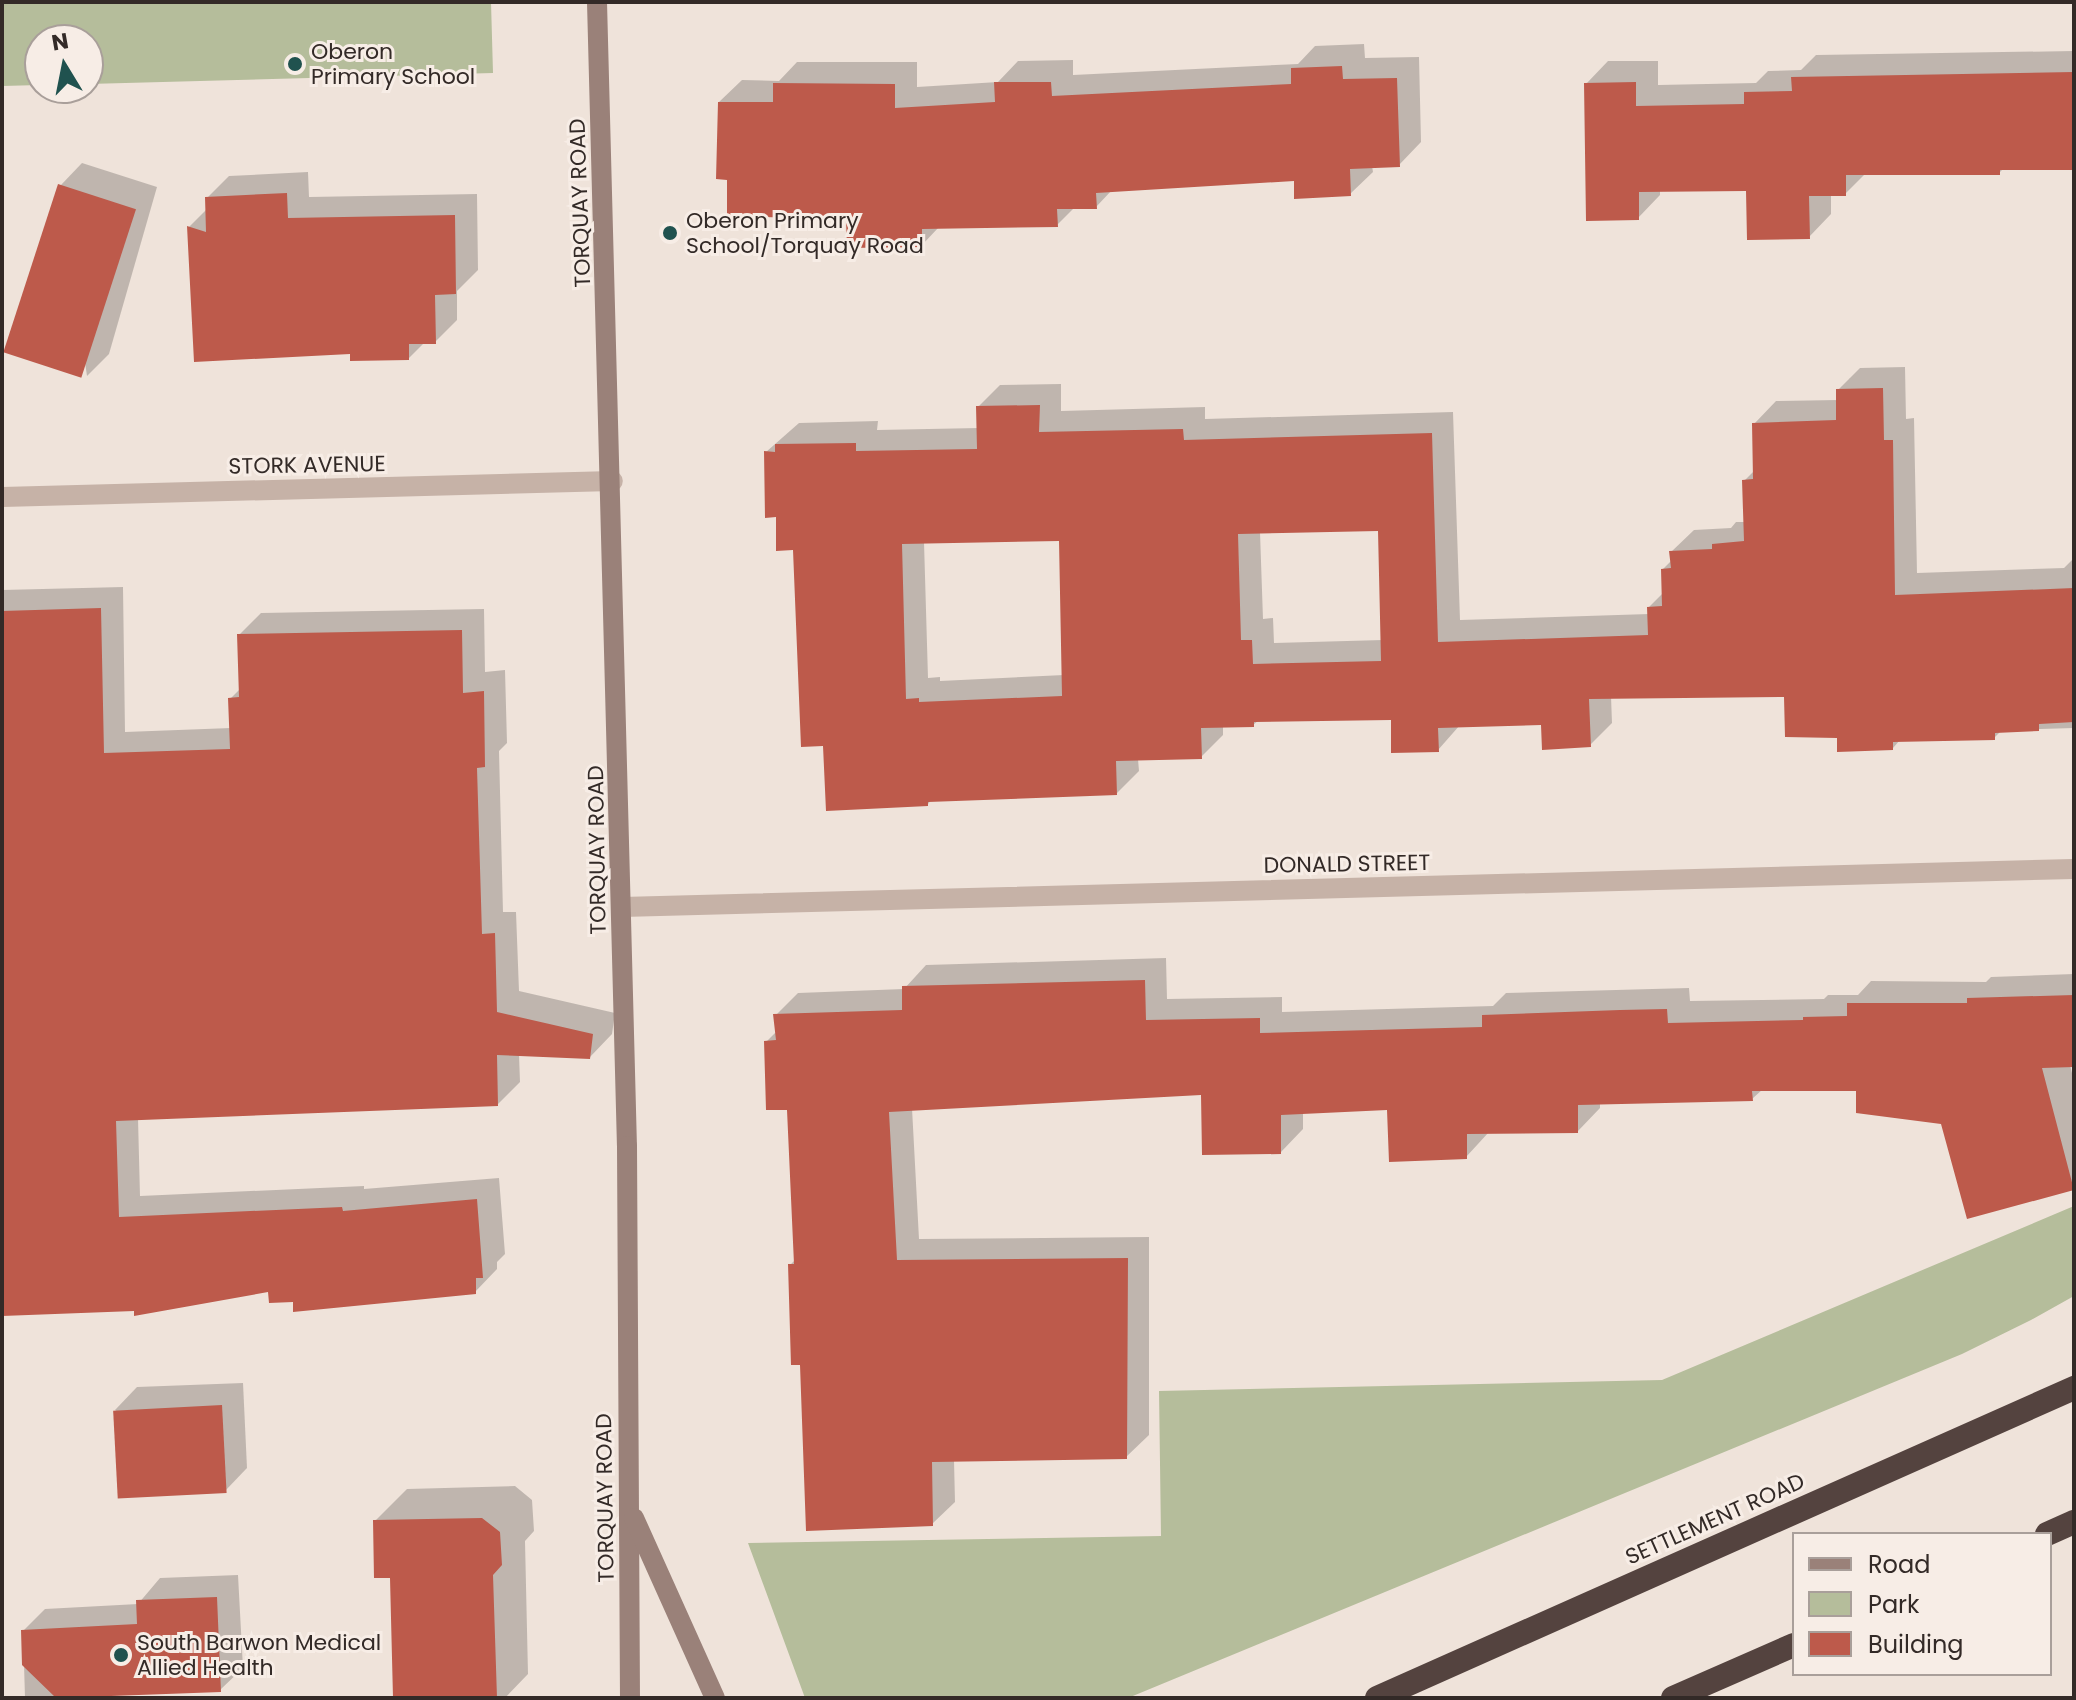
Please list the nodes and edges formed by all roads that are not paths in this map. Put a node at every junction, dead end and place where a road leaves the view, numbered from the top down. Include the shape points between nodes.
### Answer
1 (597, 2) edge
2 (613, 481) junction
3 (2, 497) edge
4 (2074, 869) edge
5 (622, 907) junction
6 (2074, 1388) edge
7 (630, 1510) junction
8 (2074, 1522) edge
9 (2052, 1532) edge
10 (1792, 1646) edge
11 (630, 1698) edge
12 (715, 1698) edge
13 (1377, 1698) edge
14 (1673, 1698) edge

1 - 2 street, TORQUAY ROAD
2 - 3 street, STORK AVENUE
2 - 5 street, TORQUAY ROAD
4 - 5 street, DONALD STREET
5 - 7 street, TORQUAY ROAD
6 - 13 highway, SETTLEMENT ROAD
7 - 11 street, TORQUAY ROAD
7 - 12 street
8 - 9 highway
10 - 14 highway

